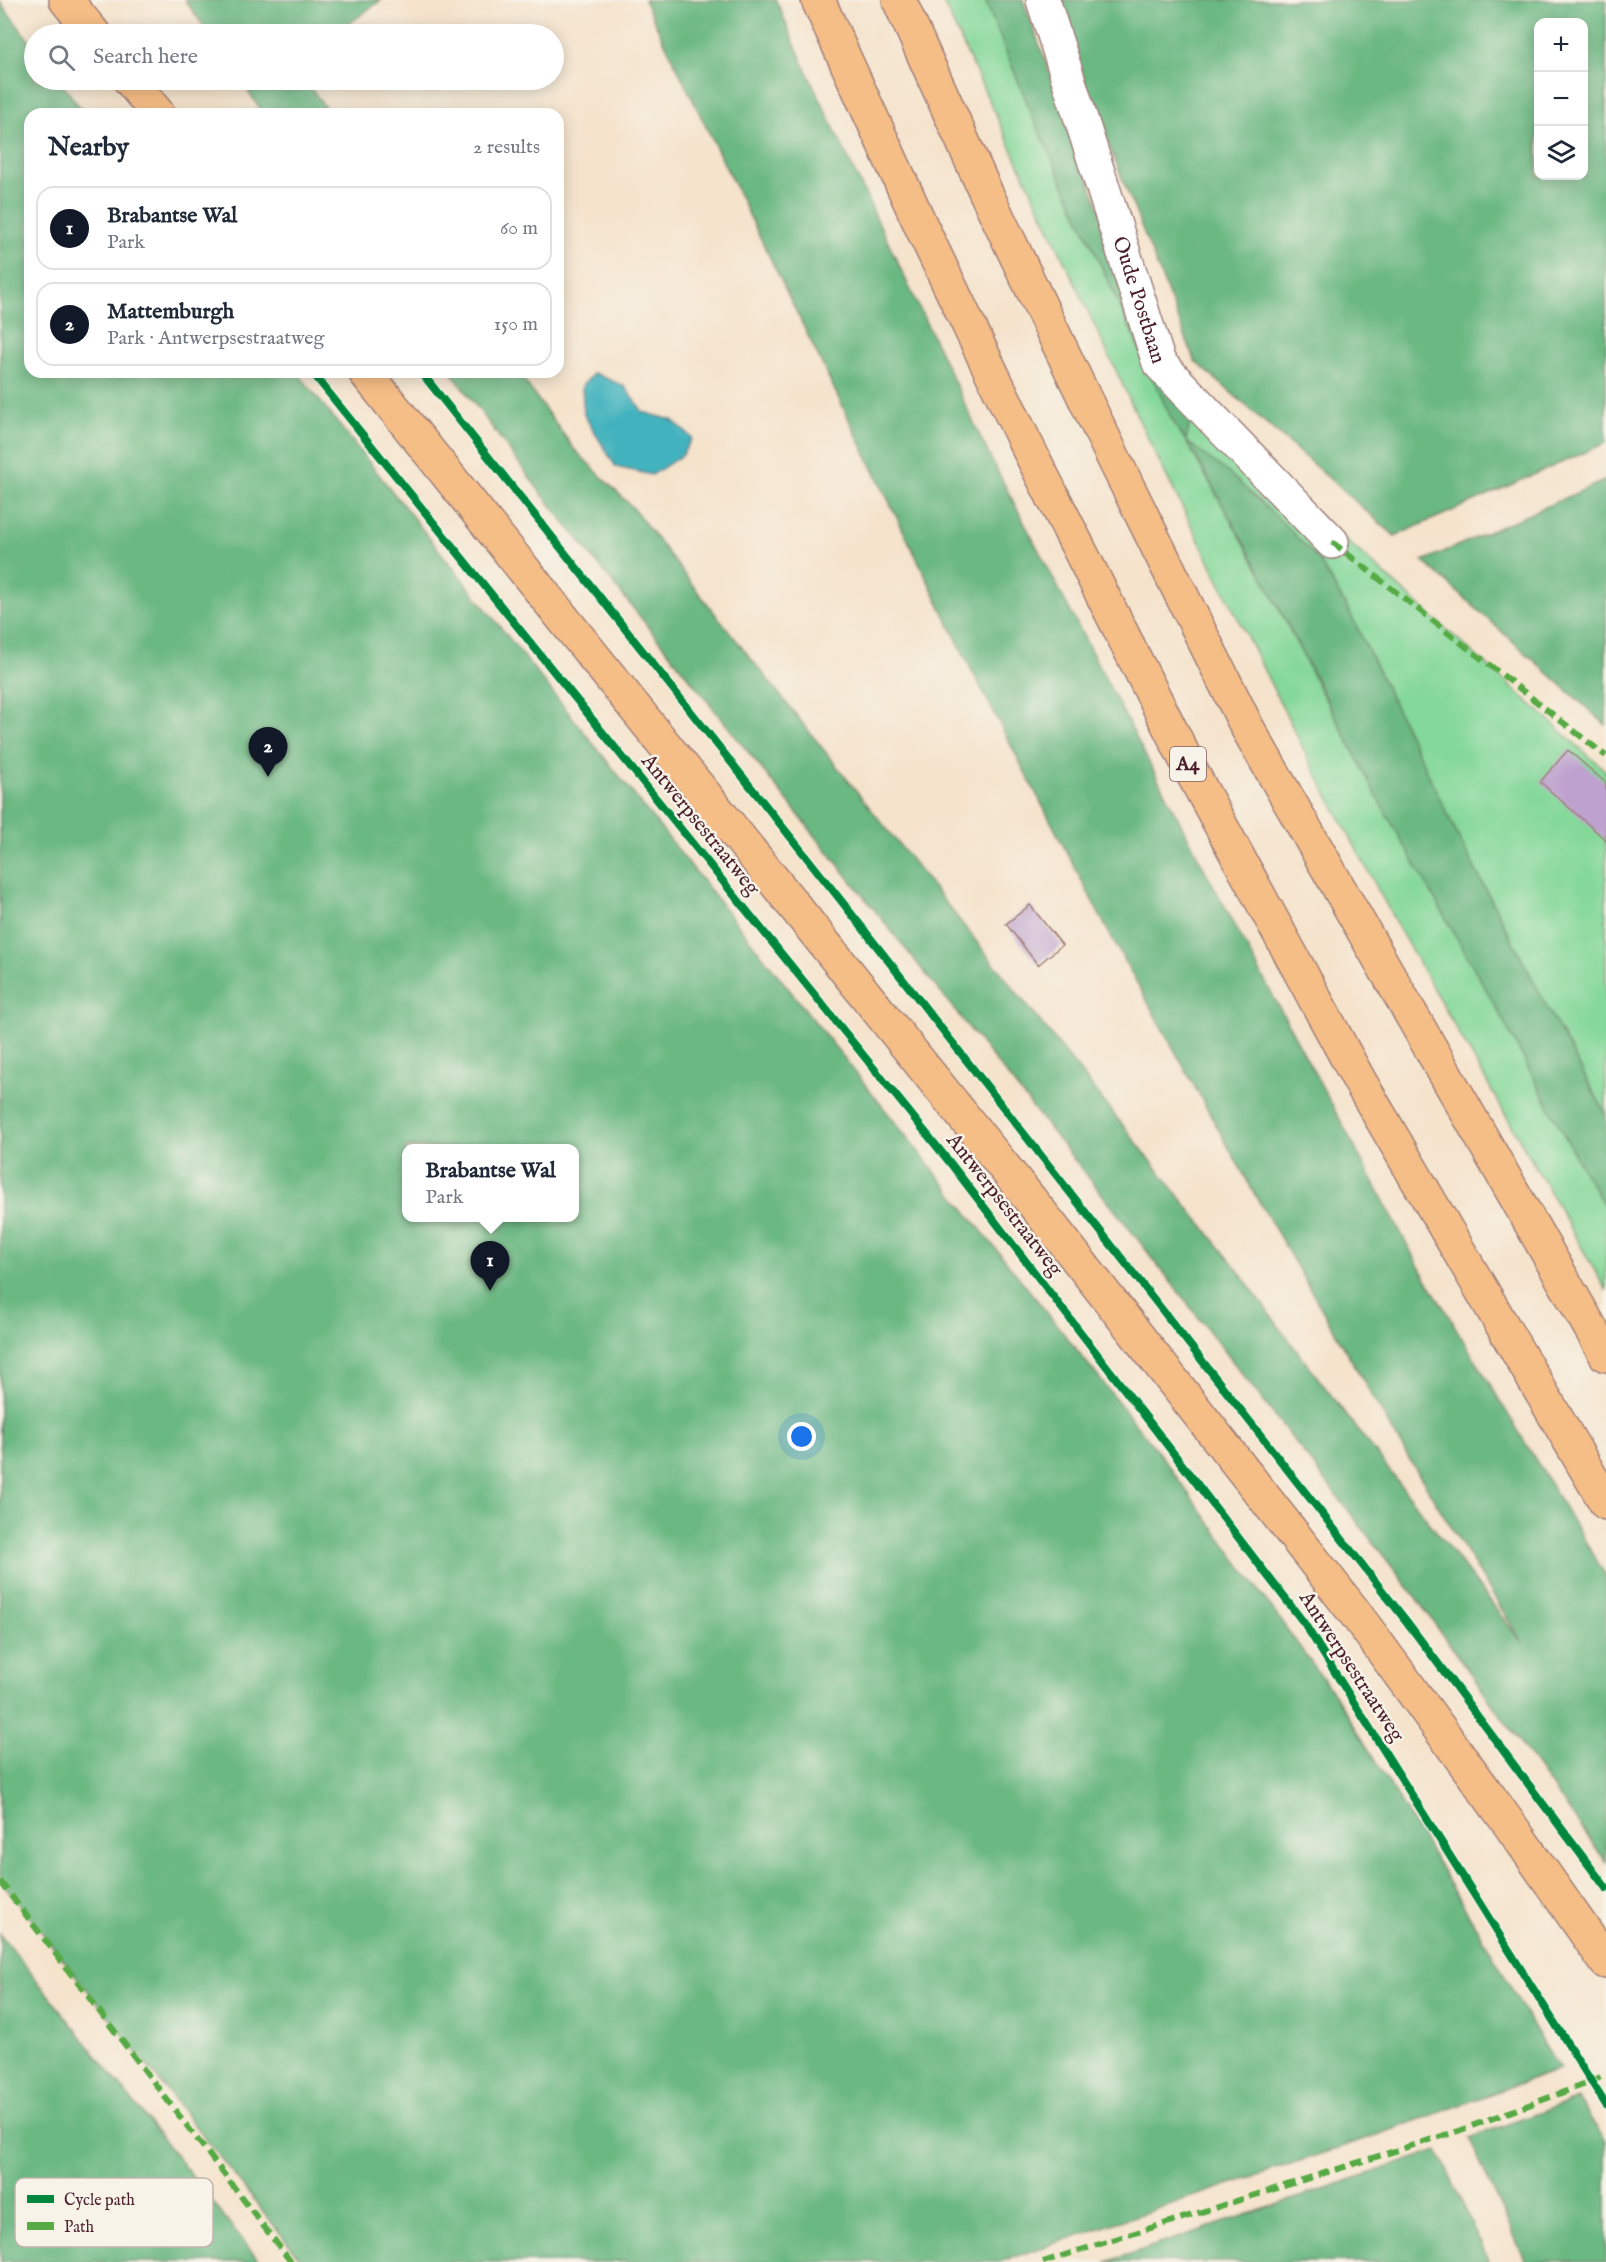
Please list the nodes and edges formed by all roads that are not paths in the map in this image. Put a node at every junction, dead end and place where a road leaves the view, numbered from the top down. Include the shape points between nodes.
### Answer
1 (66, 0) edge
2 (818, 0) edge
3 (899, 0) edge
4 (1044, 0) edge
5 (86, 24) edge
6 (138, 90) edge
7 (153, 108) edge
8 (370, 378) edge
9 (1332, 542) dead end
10 (1606, 1355) edge
11 (1606, 1503) edge
12 (1606, 1962) edge

1 - 5 main road
2 - 11 main road, A4 via 1022,436 1194,776 1359,1080
3 - 10 main road via 992,206 1248,729
4 - 9 street, Oude Postbaan via 1159,363
6 - 7 main road
8 - 12 main road, Antwerpsestraatweg via 1049,1223 1347,1604

